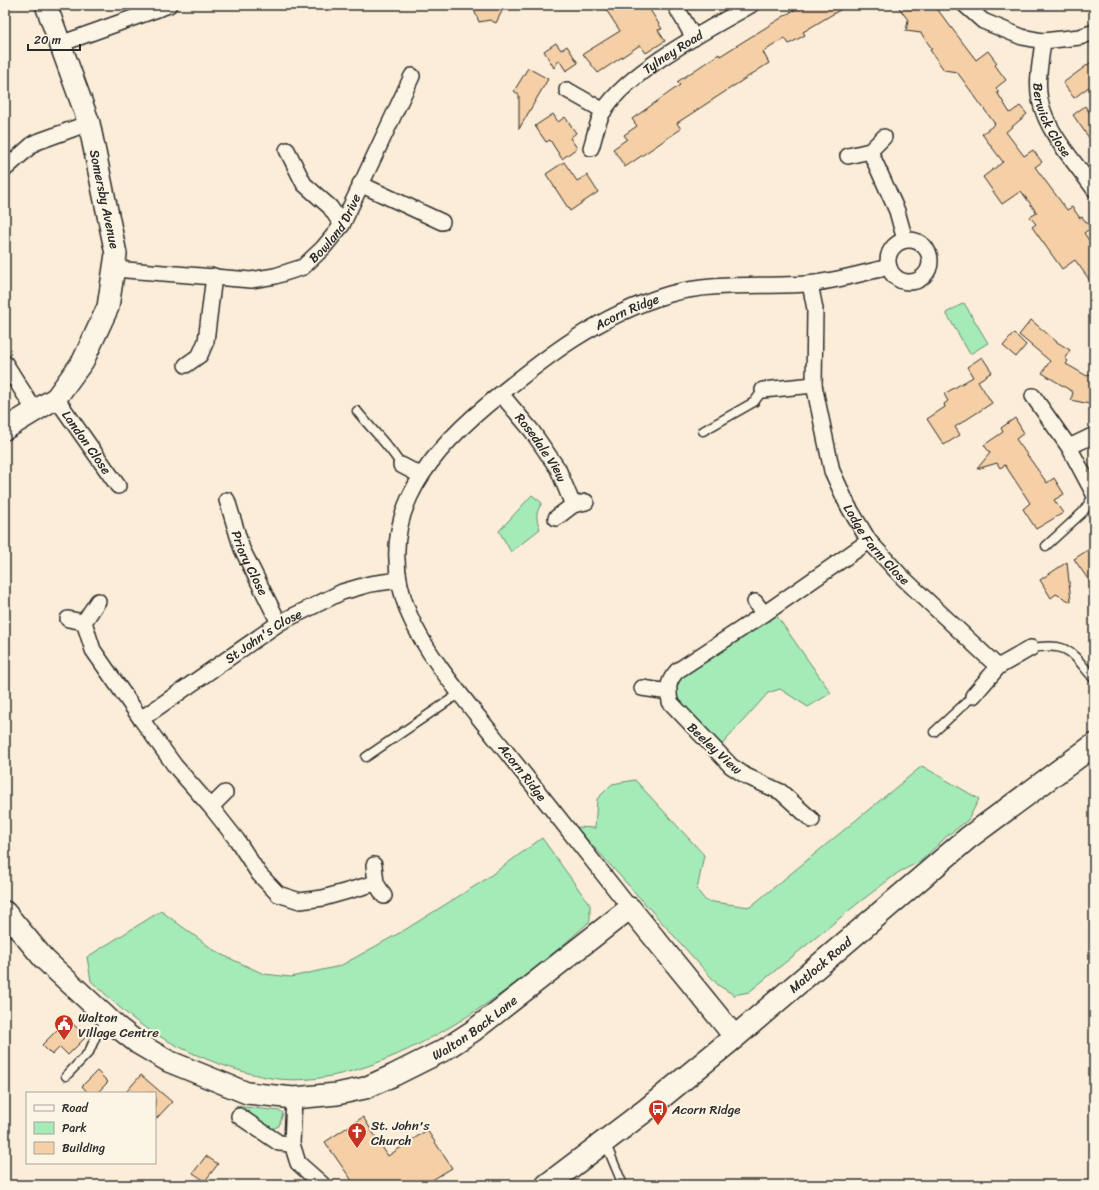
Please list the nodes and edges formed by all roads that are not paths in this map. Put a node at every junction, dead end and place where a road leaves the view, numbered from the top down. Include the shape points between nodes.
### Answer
1 (46, 5) edge
2 (169, 5) edge
3 (675, 5) edge
4 (751, 5) edge
5 (965, 5) edge
6 (1094, 32) edge
7 (694, 38) junction
8 (1043, 41) junction
9 (60, 44) junction
10 (412, 76) dead end
11 (567, 90) dead end
12 (604, 111) junction
13 (89, 123) junction
14 (884, 137) dead end
15 (592, 148) dead end
16 (288, 150) dead end
17 (870, 151) junction
18 (848, 156) dead end
19 (5, 169) edge
20 (360, 184) junction
21 (1094, 189) edge
22 (442, 222) dead end
23 (342, 225) junction
24 (905, 240) junction
25 (889, 267) junction
26 (114, 270) junction
27 (214, 276) junction
28 (810, 284) junction
29 (5, 363) edge
30 (186, 365) dead end
31 (814, 385) junction
32 (764, 390) joint
33 (501, 394) junction
34 (1033, 396) dead end
35 (56, 398) junction
36 (35, 411) junction
37 (357, 411) dead end
38 (5, 429) edge
39 (703, 431) dead end
40 (1094, 435) edge
41 (1069, 447) junction
42 (401, 465) joint
43 (420, 476) junction
44 (118, 486) dead end
45 (1094, 495) edge
46 (227, 500) dead end
47 (556, 518) dead end
48 (869, 541) junction
49 (1046, 546) dead end
50 (399, 580) junction
51 (98, 601) dead end
52 (754, 602) dead end
53 (764, 614) junction
54 (68, 619) dead end
55 (84, 622) junction
56 (279, 622) junction
57 (1031, 648) joint
58 (998, 668) junction
59 (1094, 679) edge
60 (642, 688) dead end
61 (669, 692) junction
62 (460, 694) junction
63 (973, 696) joint
64 (141, 719) junction
65 (934, 732) dead end
66 (1094, 745) edge
67 (366, 757) dead end
68 (225, 793) dead end
69 (212, 807) junction
70 (812, 820) dead end
71 (374, 865) dead end
72 (376, 883) junction
73 (384, 896) dead end
74 (630, 908) junction
75 (5, 912) edge
76 (110, 1021) junction
77 (735, 1038) junction
78 (66, 1076) dead end
79 (294, 1098) junction
80 (239, 1116) dead end
81 (605, 1141) junction
82 (292, 1144) junction
83 (554, 1183) edge
84 (323, 1185) edge
85 (623, 1185) edge

1 - 9 street, Somersby Avenue
2 - 9 street
3 - 7 street
4 - 7 street, Tylney Road
5 - 8 street via 983,21 1022,37
6 - 8 street via 1080,38
7 - 12 street, Tylney Road via 642,72
8 - 21 street, Berwick Close via 1039,75 1040,99 1048,123
9 - 13 street, Somersby Avenue
10 - 20 street, Bowland Drive
11 - 12 street
12 - 15 street, Tylney Road
13 - 19 street via 34,143
13 - 26 street, Somersby Avenue via 116,254
14 - 17 street
16 - 23 street via 304,184 330,207
17 - 18 street
17 - 24 street via 897,210
20 - 22 street
20 - 23 street, Bowland Drive
23 - 27 street, Bowland Drive via 323,248 302,267 275,276 250,280
24 - 25 street via 890,250
24 - 25 street via 915,241 923,246 928,254 927,271 920,278 902,281 894,276
25 - 28 street, Acorn Ridge
26 - 27 street, Bowland Drive
26 - 35 street, Somersby Avenue via 108,307 83,361
27 - 30 street via 206,341 200,355
28 - 31 street, Lodge Farm Close via 815,309
28 - 33 street, Acorn Ridge via 698,287 629,308 567,342
29 - 36 street
31 - 32 street
31 - 48 street, Lodge Farm Close via 832,471 848,506
32 - 39 lane via 754,402
33 - 43 street, Acorn Ridge via 447,442
33 - 47 street, Rosedale View via 532,431 579,504
34 - 41 street
35 - 36 street, Somersby Avenue
35 - 44 street, Landon Close
36 - 38 street, Somersby Avenue
37 - 42 lane
40 - 41 street
41 - 45 street
42 - 43 street
43 - 50 street, Acorn Ridge via 400,521 396,551
45 - 49 lane via 1083,512
46 - 56 street, Priory Close via 242,549
48 - 53 street
48 - 58 street, Lodge Farm Close via 901,576
50 - 56 street, St John's Close via 370,584 342,592
50 - 62 street, Acorn Ridge via 409,614 426,645
51 - 55 street
52 - 53 street
53 - 61 street via 677,671 669,679
54 - 55 street
55 - 64 street via 93,650
56 - 64 street, St John's Close
57 - 58 street
57 - 59 lane via 1065,648
58 - 63 street
60 - 61 street
61 - 70 street, Beeley View via 670,702 731,766 781,792
62 - 67 lane
62 - 74 street, Acorn Ridge
63 - 65 lane
64 - 69 street via 175,766
66 - 77 main road, Matlock Road via 968,838
68 - 69 street
69 - 72 street via 259,874 278,894 300,901 323,898
71 - 72 street
72 - 73 street
74 - 77 street, Acorn Ridge
74 - 79 street, Walton Back Lane via 473,1031 444,1050 364,1088 337,1094
75 - 76 street, Walton Back Lane via 44,959
76 - 78 lane via 98,1031 89,1052
76 - 79 street, Walton Back Lane via 139,1044 168,1061 247,1093
77 - 81 main road, Matlock Road
79 - 82 street
80 - 82 street via 279,1143
81 - 83 main road, Matlock Road
81 - 85 lane
82 - 84 street via 298,1163

